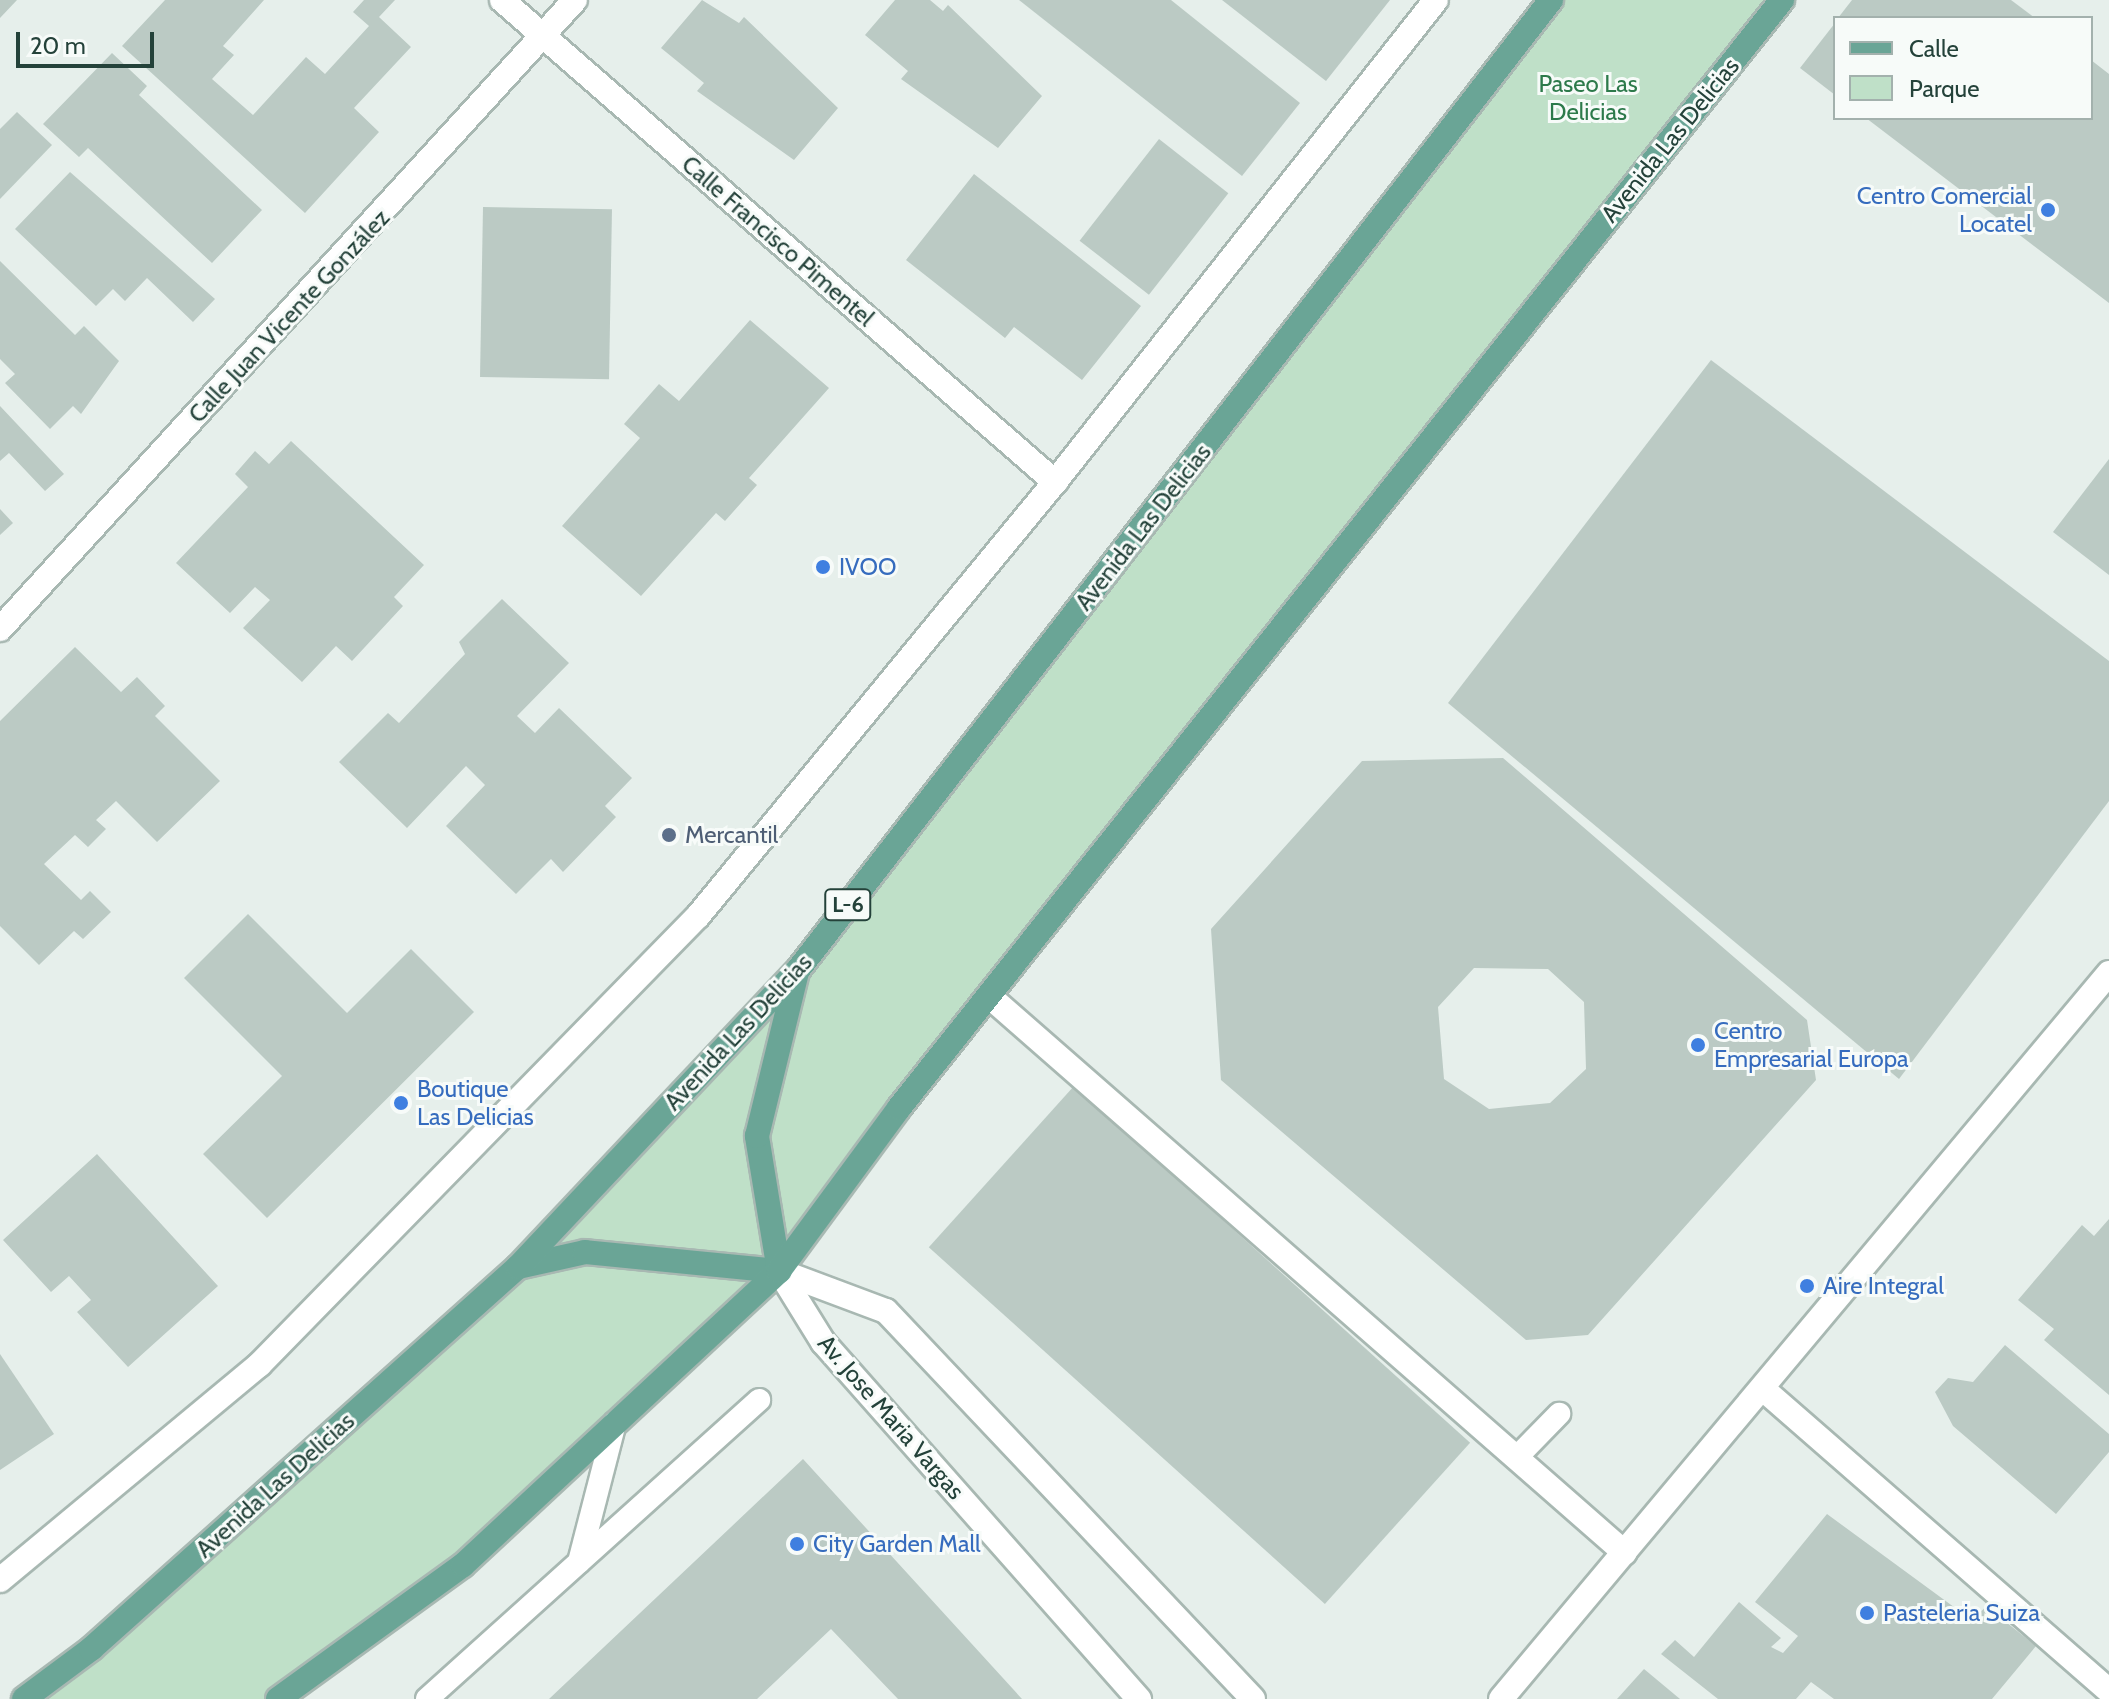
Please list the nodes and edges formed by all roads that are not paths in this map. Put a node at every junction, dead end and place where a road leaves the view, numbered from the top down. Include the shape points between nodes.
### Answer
1 (502, 0) edge
2 (575, 0) edge
3 (1436, 0) edge
4 (1551, 0) edge
5 (1782, 0) edge
6 (545, 38) junction
7 (1055, 482) junction
8 (0, 629) edge
9 (798, 970) junction
10 (2109, 973) edge
11 (989, 996) junction
12 (518, 1267) junction
13 (779, 1271) junction
14 (1763, 1389) junction
15 (759, 1400) dead end
16 (1559, 1414) dead end
17 (615, 1423) junction
18 (1516, 1458) junction
19 (1625, 1553) junction
20 (579, 1563) junction
21 (0, 1580) edge
22 (2109, 1691) edge
23 (24, 1699) edge
24 (278, 1699) edge
25 (427, 1699) edge
26 (1139, 1699) edge
27 (1253, 1699) edge
28 (1501, 1699) edge

1 - 6 street, Calle Francisco Pimentel
2 - 6 street, Calle Juan Vicente González
3 - 7 street
4 - 9 main road, Avenida Las Delicias / L-6
5 - 11 main road, Avenida Las Delicias
6 - 7 street, Calle Francisco Pimentel
6 - 8 street, Calle Juan Vicente González
7 - 21 street via 698,916 259,1365
9 - 12 main road, Avenida Las Delicias / L-6
9 - 13 main road via 757,1136
10 - 14 street
11 - 13 main road, Avenida Las Delicias
11 - 18 street
12 - 13 main road via 585,1252
12 - 23 main road, Avenida Las Delicias / L-6 via 91,1649
13 - 17 main road, Avenida Las Delicias
13 - 26 street, Av. Jose Maria Vargas via 823,1342
13 - 27 street via 886,1311
14 - 19 street
14 - 22 street
15 - 20 lane
16 - 18 lane
17 - 20 lane
17 - 24 main road, Avenida Las Delicias via 463,1565
18 - 19 street
19 - 28 street
20 - 25 lane

